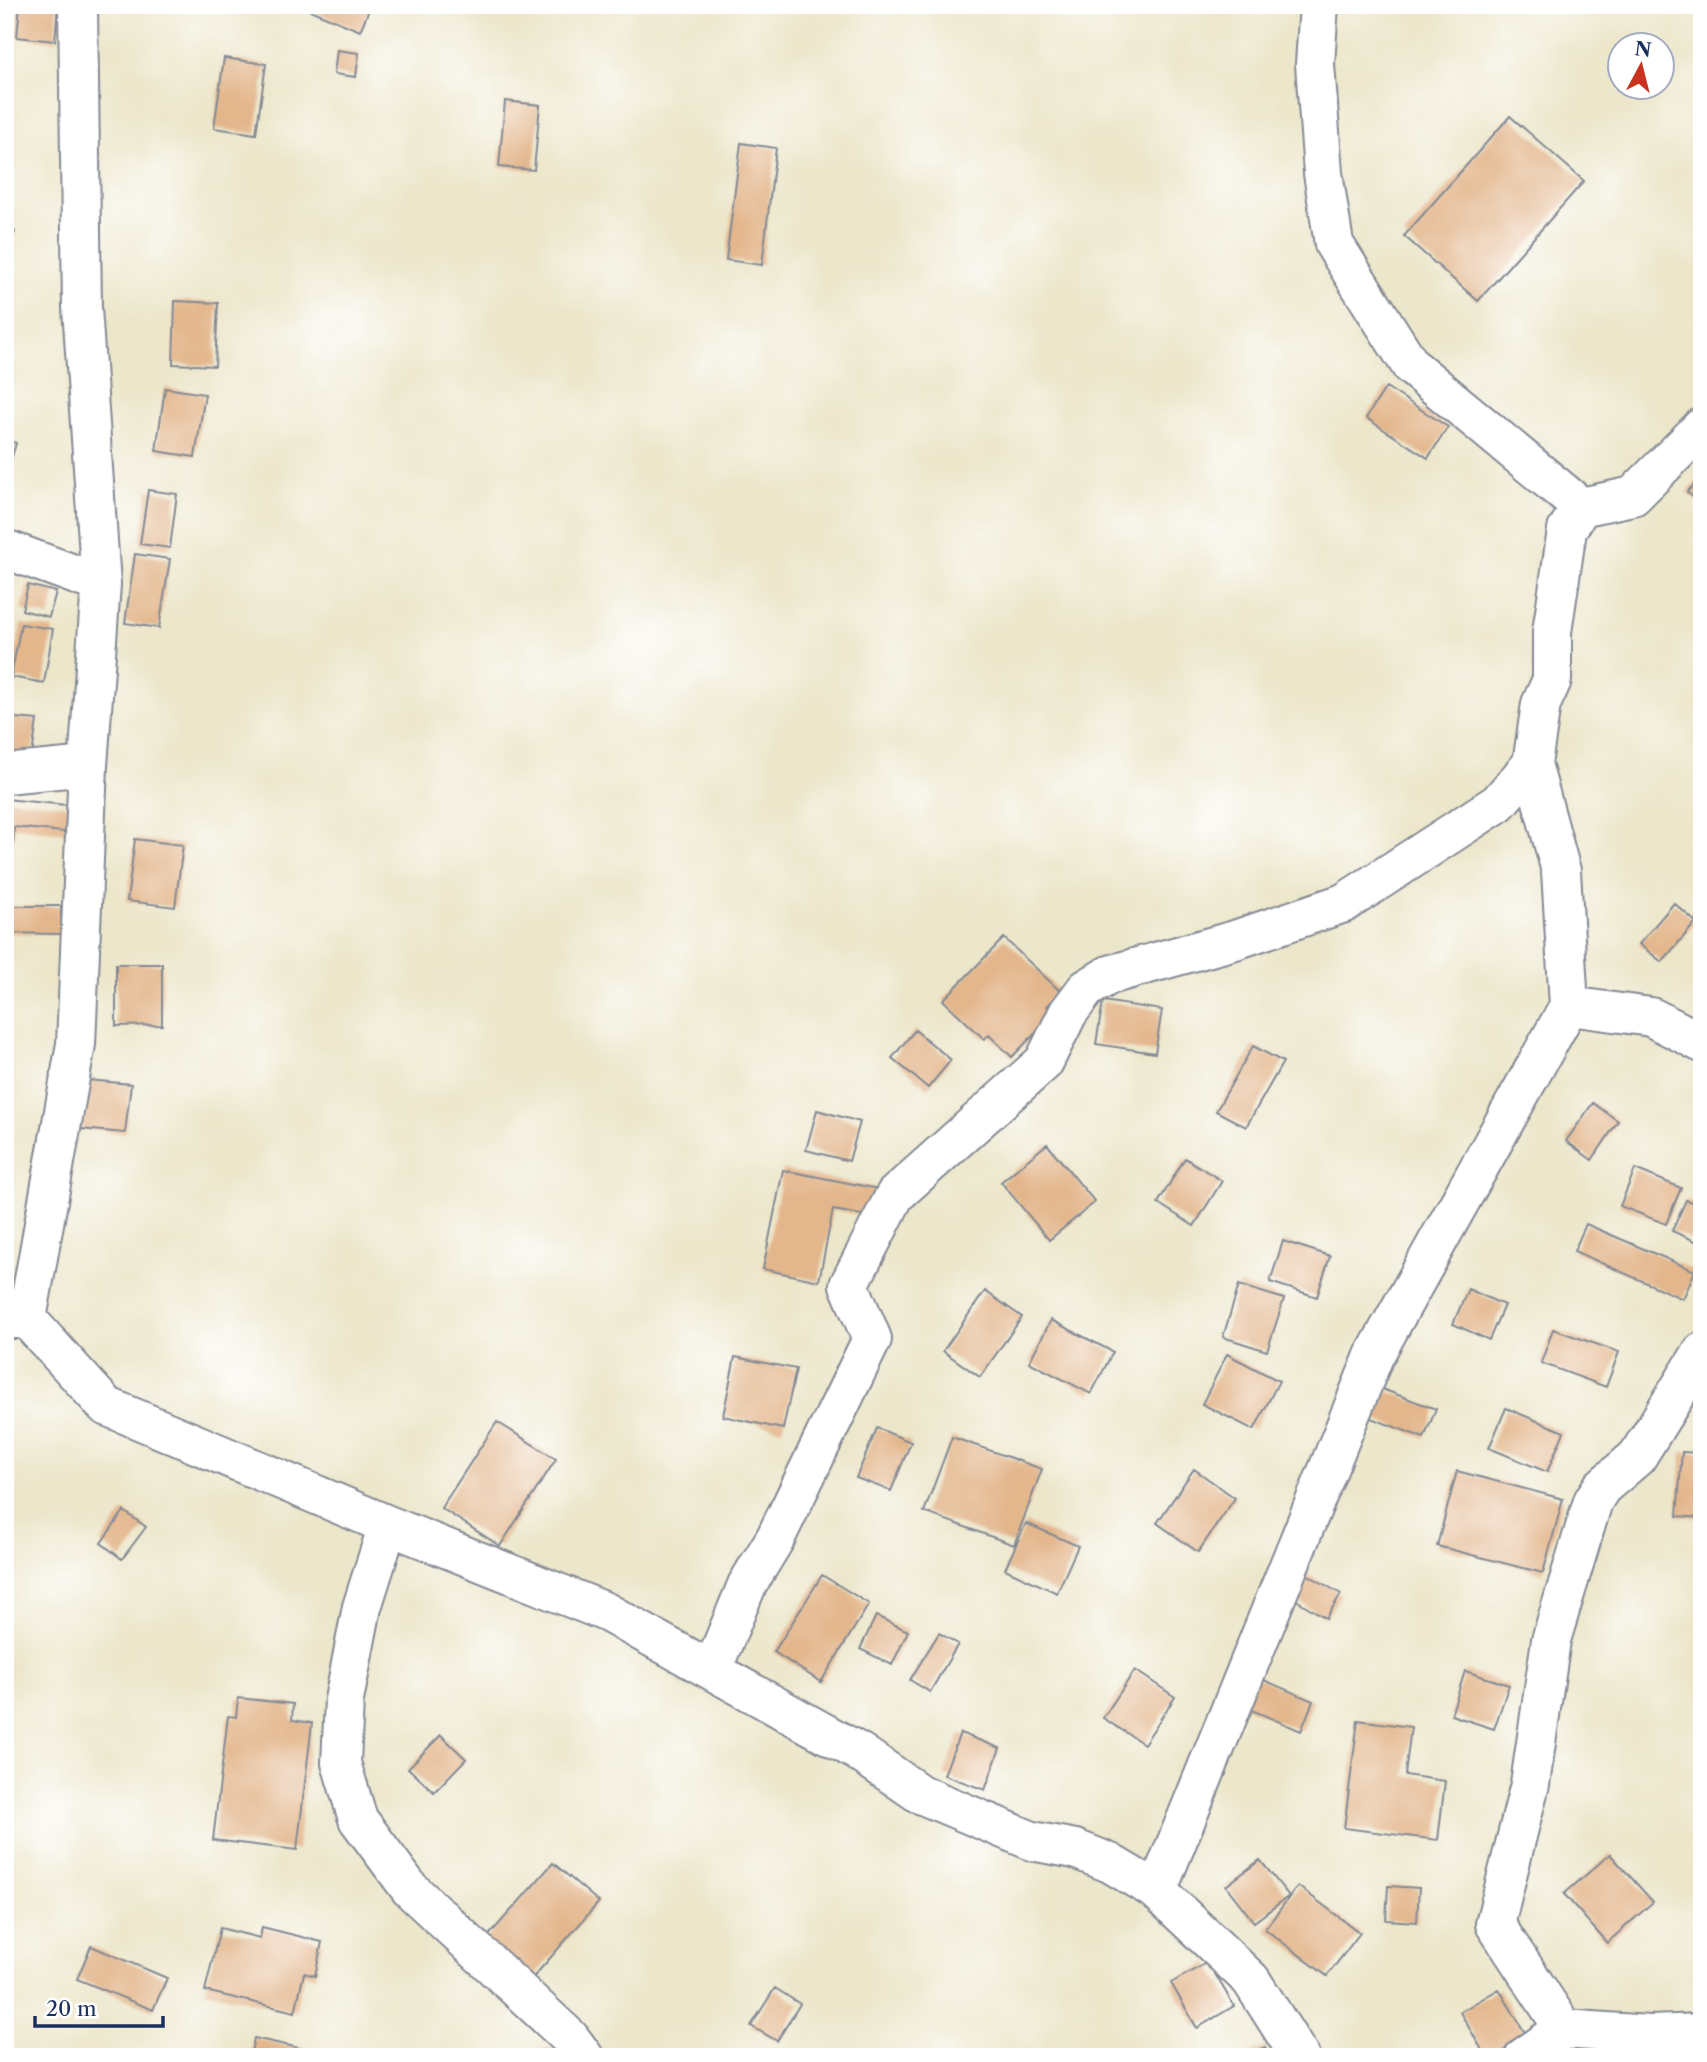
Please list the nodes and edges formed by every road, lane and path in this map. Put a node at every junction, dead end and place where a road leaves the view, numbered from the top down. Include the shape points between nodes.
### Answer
1 (78, 5) edge
2 (1319, 5) edge
3 (1702, 427) edge
4 (1581, 507) junction
5 (5, 549) edge
6 (101, 584) junction
7 (1532, 764) junction
8 (88, 766) junction
9 (5, 774) edge
10 (1569, 1006) junction
11 (1702, 1043) edge
12 (16, 1319) edge
13 (1702, 1352) edge
14 (388, 1525) junction
15 (712, 1670) junction
16 (1157, 1891) junction
17 (1564, 2029) junction
18 (1702, 2033) edge
19 (584, 2057) edge
20 (1300, 2057) edge
21 (1524, 2057) edge

1 - 6 street via 82,308
2 - 4 street via 1315,64 1334,244 1411,366
3 - 4 street via 1633,496
4 - 7 street via 1567,530 1552,632 1552,680 1541,704
5 - 6 street
6 - 8 street
7 - 10 street via 1562,871
7 - 15 street via 1498,803 1344,903 1109,975 1086,989 1068,1013 1044,1062 895,1195 849,1285 872,1339 775,1539 747,1585
8 - 9 street
8 - 12 street via 76,1044
10 - 11 street via 1651,1017
10 - 16 street via 1374,1356
12 - 14 street via 106,1406
13 - 17 street via 1637,1457 1597,1492 1551,1640 1531,1784 1495,1924
14 - 15 street via 606,1612
14 - 19 street via 362,1607 344,1700 341,1763 358,1819 410,1889 570,2038
15 - 16 street via 859,1752 920,1794 1032,1841 1075,1849 1110,1863
16 - 20 street via 1251,1980
17 - 18 street via 1649,2035
17 - 21 street

